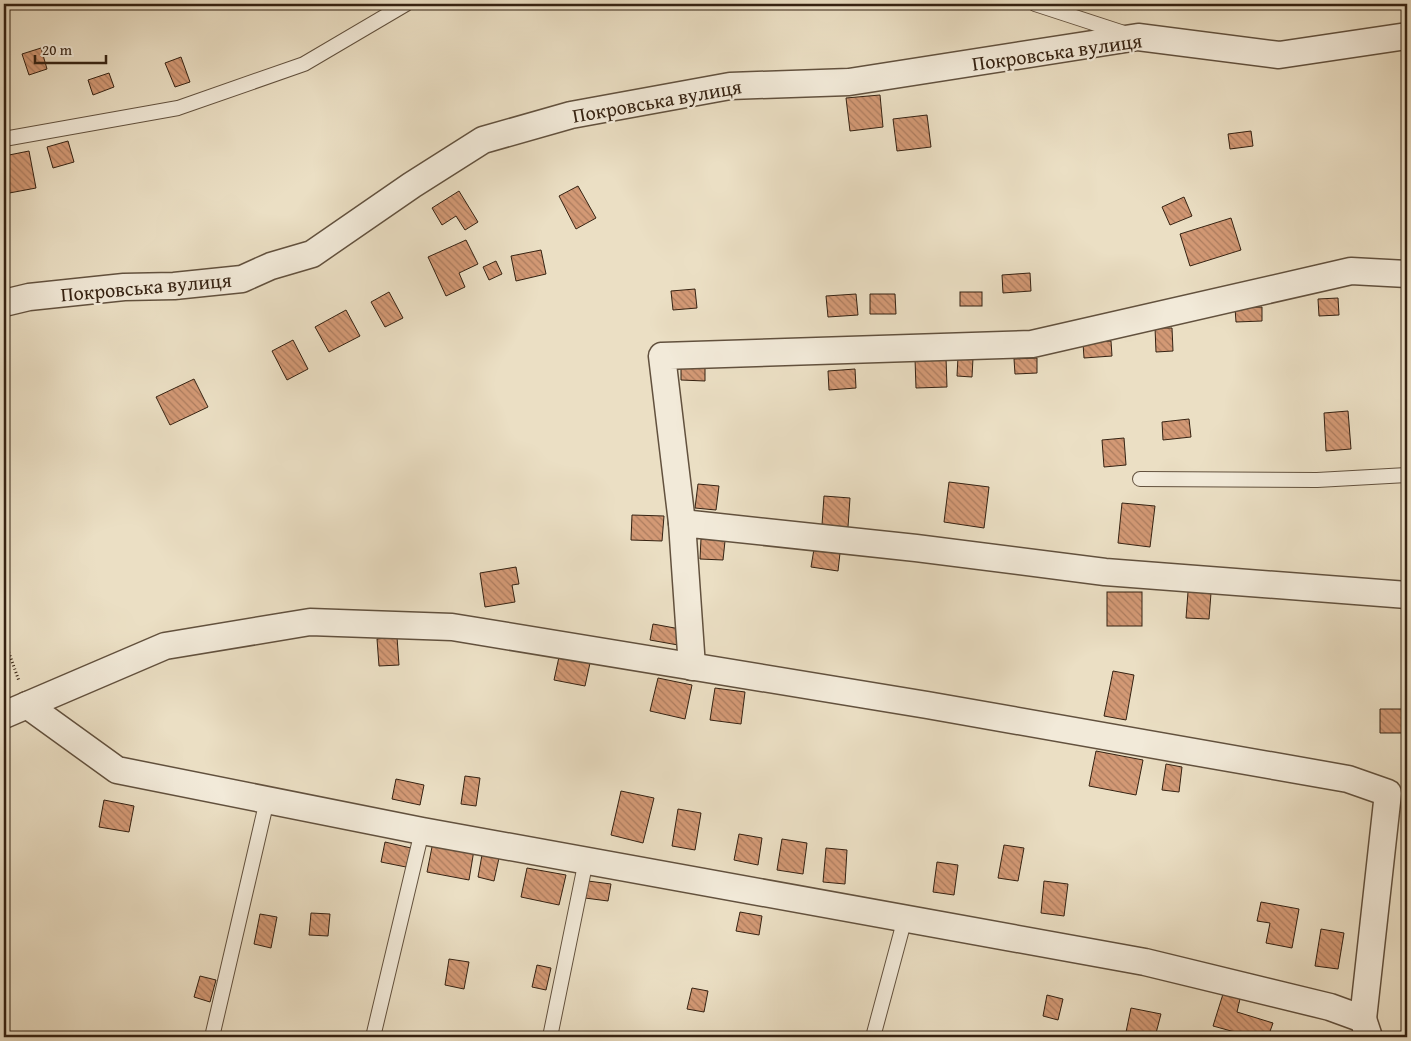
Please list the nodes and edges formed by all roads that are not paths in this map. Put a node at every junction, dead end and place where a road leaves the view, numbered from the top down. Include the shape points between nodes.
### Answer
1 (406, 4) edge
2 (1036, 4) edge
3 (1407, 36) edge
4 (1138, 37) junction
5 (4, 139) edge
6 (1407, 274) edge
7 (4, 303) edge
8 (1407, 475) edge
9 (1140, 479) dead end
10 (682, 524) junction
11 (1407, 595) edge
12 (692, 667) junction
13 (15, 710) edge
14 (267, 800) junction
15 (422, 831) junction
16 (586, 860) junction
17 (905, 918) junction
18 (1366, 1028) edge
19 (212, 1037) edge
20 (373, 1037) edge
21 (550, 1037) edge
22 (873, 1037) edge

1 - 5 lane via 304,64 178,108
2 - 4 lane
3 - 4 street, Покровська вулиця via 1279,55
4 - 7 street, Покровська вулиця via 849,82 730,86 571,115 483,140 312,254 242,279 124,287 29,297
6 - 10 street via 1351,272 1032,344 662,356
8 - 9 lane via 1270,480
10 - 11 street via 1105,572
10 - 12 street
12 - 13 street via 452,627 310,622 165,646
12 - 18 street via 937,706 1348,779 1388,793
13 - 14 street via 117,770
14 - 15 street
14 - 19 lane
15 - 16 street
15 - 20 lane
16 - 17 street
16 - 21 lane
17 - 18 street via 1145,962 1330,1006
17 - 22 lane

